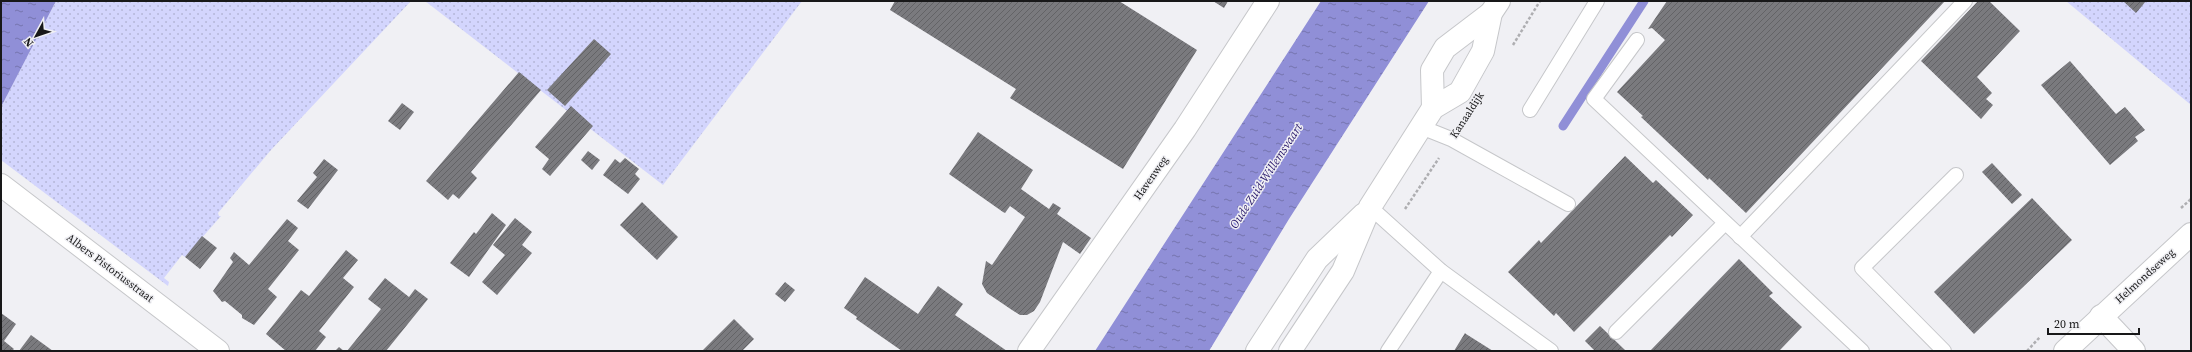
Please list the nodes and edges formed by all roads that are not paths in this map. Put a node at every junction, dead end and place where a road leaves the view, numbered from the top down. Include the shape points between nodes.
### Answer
1 (1268, 1) edge
2 (1597, 1) edge
3 (1965, 1) edge
4 (1495, 7) edge
5 (1637, 40) dead end
6 (1433, 108) junction
7 (1530, 110) dead end
8 (1421, 127) junction
9 (1956, 175) dead end
10 (1, 185) edge
11 (1568, 204) dead end
12 (1370, 207) junction
13 (1725, 223) junction
14 (2191, 234) edge
15 (1740, 237) junction
16 (1441, 271) junction
17 (2101, 316) junction
18 (1616, 332) dead end
19 (218, 351) edge
20 (1029, 351) edge
21 (1257, 351) edge
22 (1290, 351) edge
23 (1388, 351) edge
24 (1550, 351) edge
25 (1862, 351) edge
26 (1944, 351) edge
27 (2065, 351) edge
28 (2134, 351) edge

1 - 20 street, Havenweg via 1185,129
2 - 7 lane
3 - 15 lane
4 - 6 street, Kanaaldijk via 1483,51 1460,92
4 - 6 street, Kanaaldijk via 1445,48 1432,70
5 - 13 lane via 1594,99
6 - 8 street, Kanaaldijk
8 - 11 lane via 1451,140
8 - 12 street, Kanaaldijk
9 - 26 lane via 1862,268
10 - 19 street, Albers Pistoriusstraat
12 - 16 lane
12 - 21 street, Kanaaldijk via 1317,259
12 - 22 street, Kanaaldijk via 1343,271
13 - 15 lane
13 - 18 lane
14 - 17 street, Helmondseweg
15 - 25 lane
16 - 23 lane
16 - 24 lane
17 - 27 street, Helmondseweg
17 - 28 street

